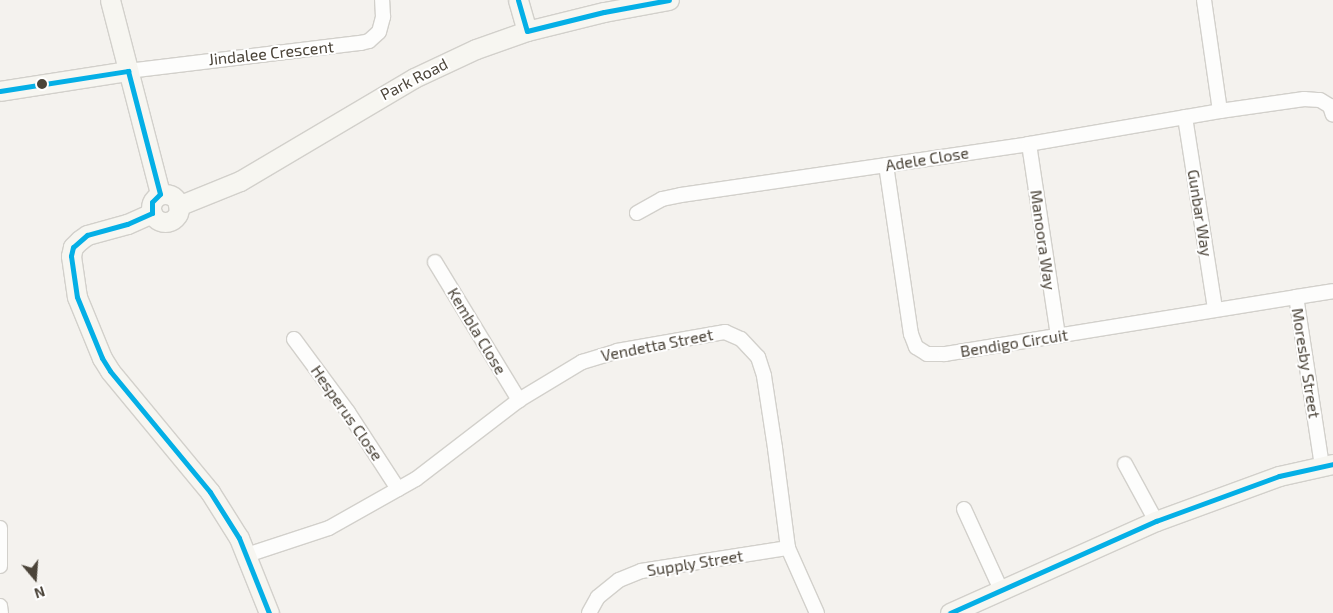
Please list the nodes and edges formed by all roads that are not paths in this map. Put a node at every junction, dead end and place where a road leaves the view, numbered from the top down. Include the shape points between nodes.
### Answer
1 (110, 0) edge
2 (382, 0) edge
3 (518, 0) edge
4 (669, 0) edge
5 (1204, 0) edge
6 (527, 31) junction
7 (128, 70) junction
8 (0, 91) edge
9 (1220, 111) junction
10 (1333, 115) edge
11 (1185, 117) junction
12 (1029, 144) junction
13 (886, 165) junction
14 (160, 194) junction
15 (178, 206) junction
16 (152, 213) junction
17 (637, 213) dead end
18 (435, 262) dead end
19 (1333, 292) edge
20 (1296, 297) junction
21 (1215, 309) junction
22 (1058, 336) junction
23 (294, 339) dead end
24 (519, 400) junction
25 (1125, 464) dead end
26 (1327, 465) edge
27 (398, 489) junction
28 (964, 509) dead end
29 (1156, 521) junction
30 (0, 528) edge
31 (788, 548) junction
32 (247, 555) junction
33 (0, 566) edge
34 (1001, 590) junction
35 (0, 606) edge
36 (2, 613) edge
37 (269, 613) edge
38 (589, 613) edge
39 (817, 613) edge
40 (950, 613) edge

1 - 7 street
2 - 7 street, Jindalee Crescent via 383,17 379,32 361,44
3 - 6 street
4 - 6 street, Park Road
5 - 9 street
6 - 15 street, Park Road via 476,49 414,78 262,170
7 - 8 street
7 - 14 street
9 - 10 street via 1304,99 1320,100 1330,106
9 - 11 street, Adele Close
11 - 12 street, Adele Close
11 - 21 street, Gunbar Way
12 - 13 street, Adele Close
12 - 22 street, Manoora Way
13 - 17 street, Adele Close via 681,194
13 - 22 street, Bendigo Circuit via 908,316 916,347 935,355
14 - 15 street via 172,196
14 - 16 street via 152,202
15 - 16 street via 171,220 160,221
16 - 32 street via 88,235 73,247 71,256 77,297 102,358 121,388 210,492
18 - 24 street, Kembla Close
19 - 20 street, Moresby Street
20 - 21 street, Bendigo Circuit
20 - 26 street, Moresby Street
21 - 22 street, Bendigo Circuit
23 - 27 street, Hesperus Close via 348,412
24 - 27 street, Vendetta Street via 416,479
24 - 31 street, Vendetta Street via 582,362 616,351 725,332 742,339 758,357 764,376
25 - 29 street
26 - 29 street via 1279,476
27 - 32 street, Vendetta Street via 329,528
28 - 34 street
29 - 34 street
30 - 33 street
31 - 38 street, Supply Street via 641,571 619,580 598,597
31 - 39 street, Vendetta Street
32 - 37 street
34 - 40 street
35 - 36 street

